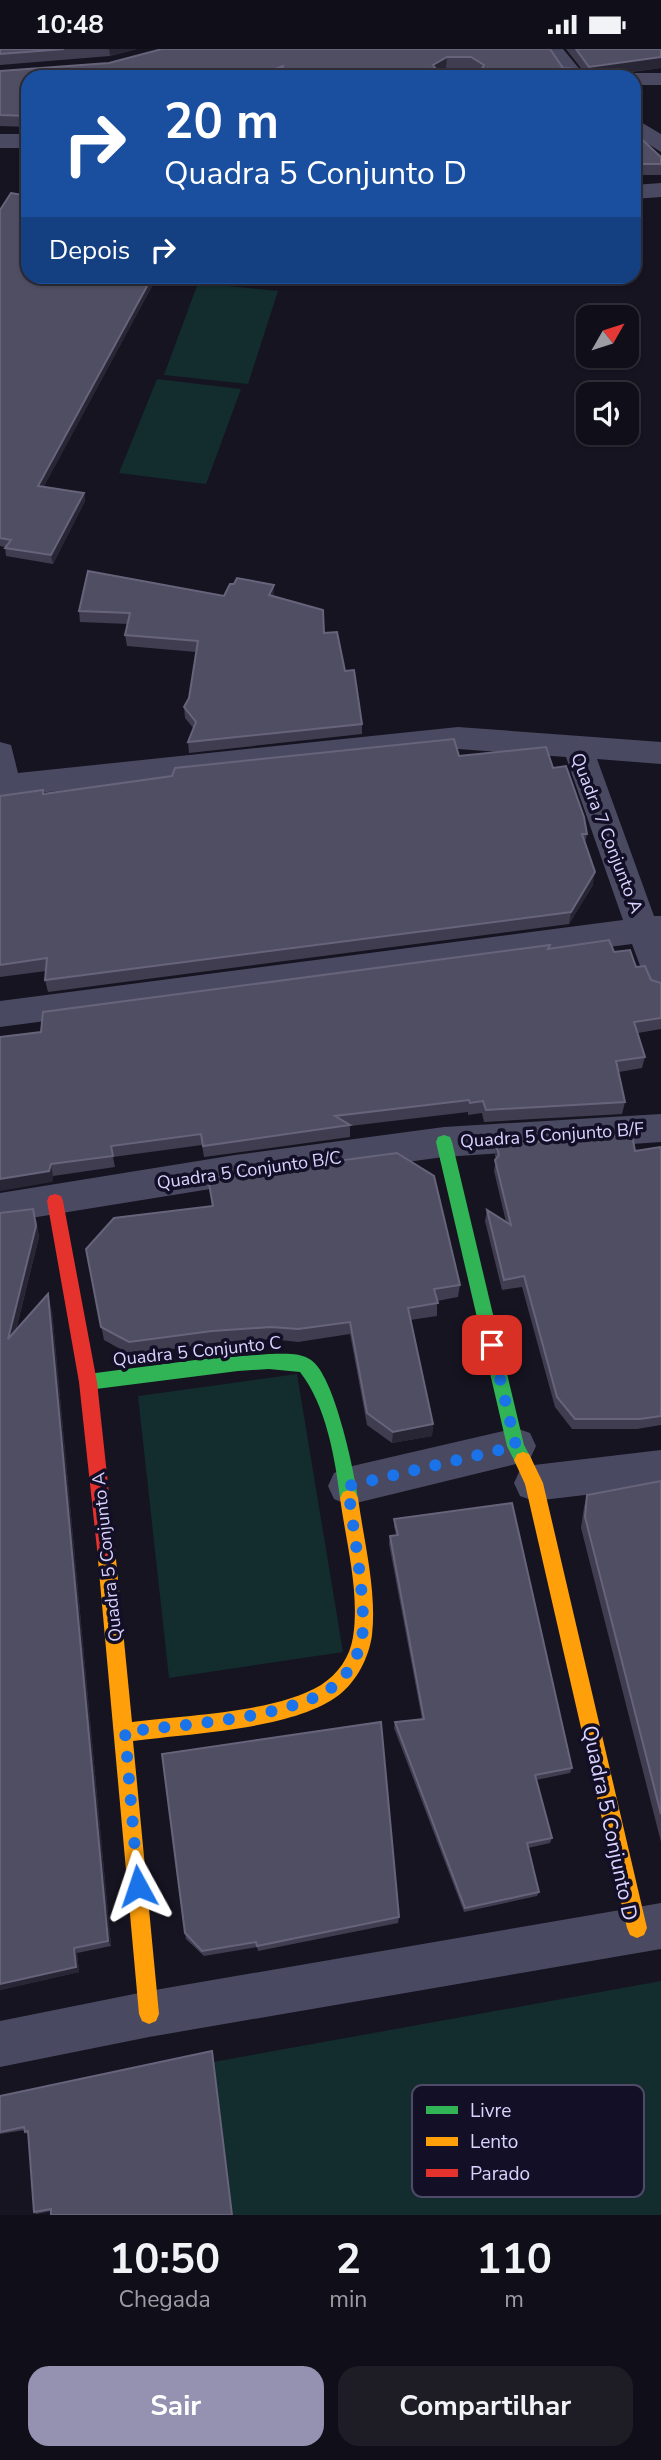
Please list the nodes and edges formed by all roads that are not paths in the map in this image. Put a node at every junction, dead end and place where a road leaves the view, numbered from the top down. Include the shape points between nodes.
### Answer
1 (552, 49) edge
2 (569, 70) edge
3 (641, 79) edge
4 (661, 79) edge
5 (641, 130) edge
6 (0, 141) edge
7 (21, 141) edge
8 (661, 145) edge
9 (661, 190) edge
10 (641, 191) edge
11 (578, 747) junction
12 (0, 753) edge
13 (661, 753) edge
14 (2, 785) edge
15 (653, 930) edge
16 (661, 981) edge
17 (0, 1014) edge
18 (661, 1128) edge
19 (444, 1142) junction
20 (55, 1201) junction
21 (0, 1208) edge
22 (89, 1383) junction
23 (516, 1446) junction
24 (661, 1468) edge
25 (534, 1483) junction
26 (348, 1486) junction
27 (125, 1732) junction
28 (649, 1927) edge
29 (149, 2014) junction
30 (0, 2044) edge

1 - 2 street
3 - 4 street
5 - 8 street
6 - 7 street
9 - 10 street
11 - 13 street
11 - 14 street, Quadra 7 Conjunto A via 458,738
11 - 15 street, Quadra 7 Conjunto A
12 - 14 street
15 - 16 street
15 - 17 street, Quadra 7 Conjunto A
18 - 19 street, Quadra 5 Conjunto B/F
19 - 20 street, Quadra 5 Conjunto B/C via 235,1170
19 - 23 street, Quadra 5 Conjunto D
20 - 21 street, Quadra 5 Conjunto B/C
20 - 22 street, Quadra 5 Conjunto A
22 - 26 street, Quadra 5 Conjunto C via 273,1359 304,1364 318,1380
22 - 27 street, Quadra 5 Conjunto A
23 - 25 street, Quadra 5 Conjunto D
23 - 26 street
24 - 25 street
25 - 28 street, Quadra 5 Conjunto D
26 - 27 street via 363,1627 357,1656 346,1675 326,1692 269,1710
27 - 29 street, Quadra 5 Conjunto A
28 - 29 street, Quadra 5 Conjunto D
29 - 30 street

